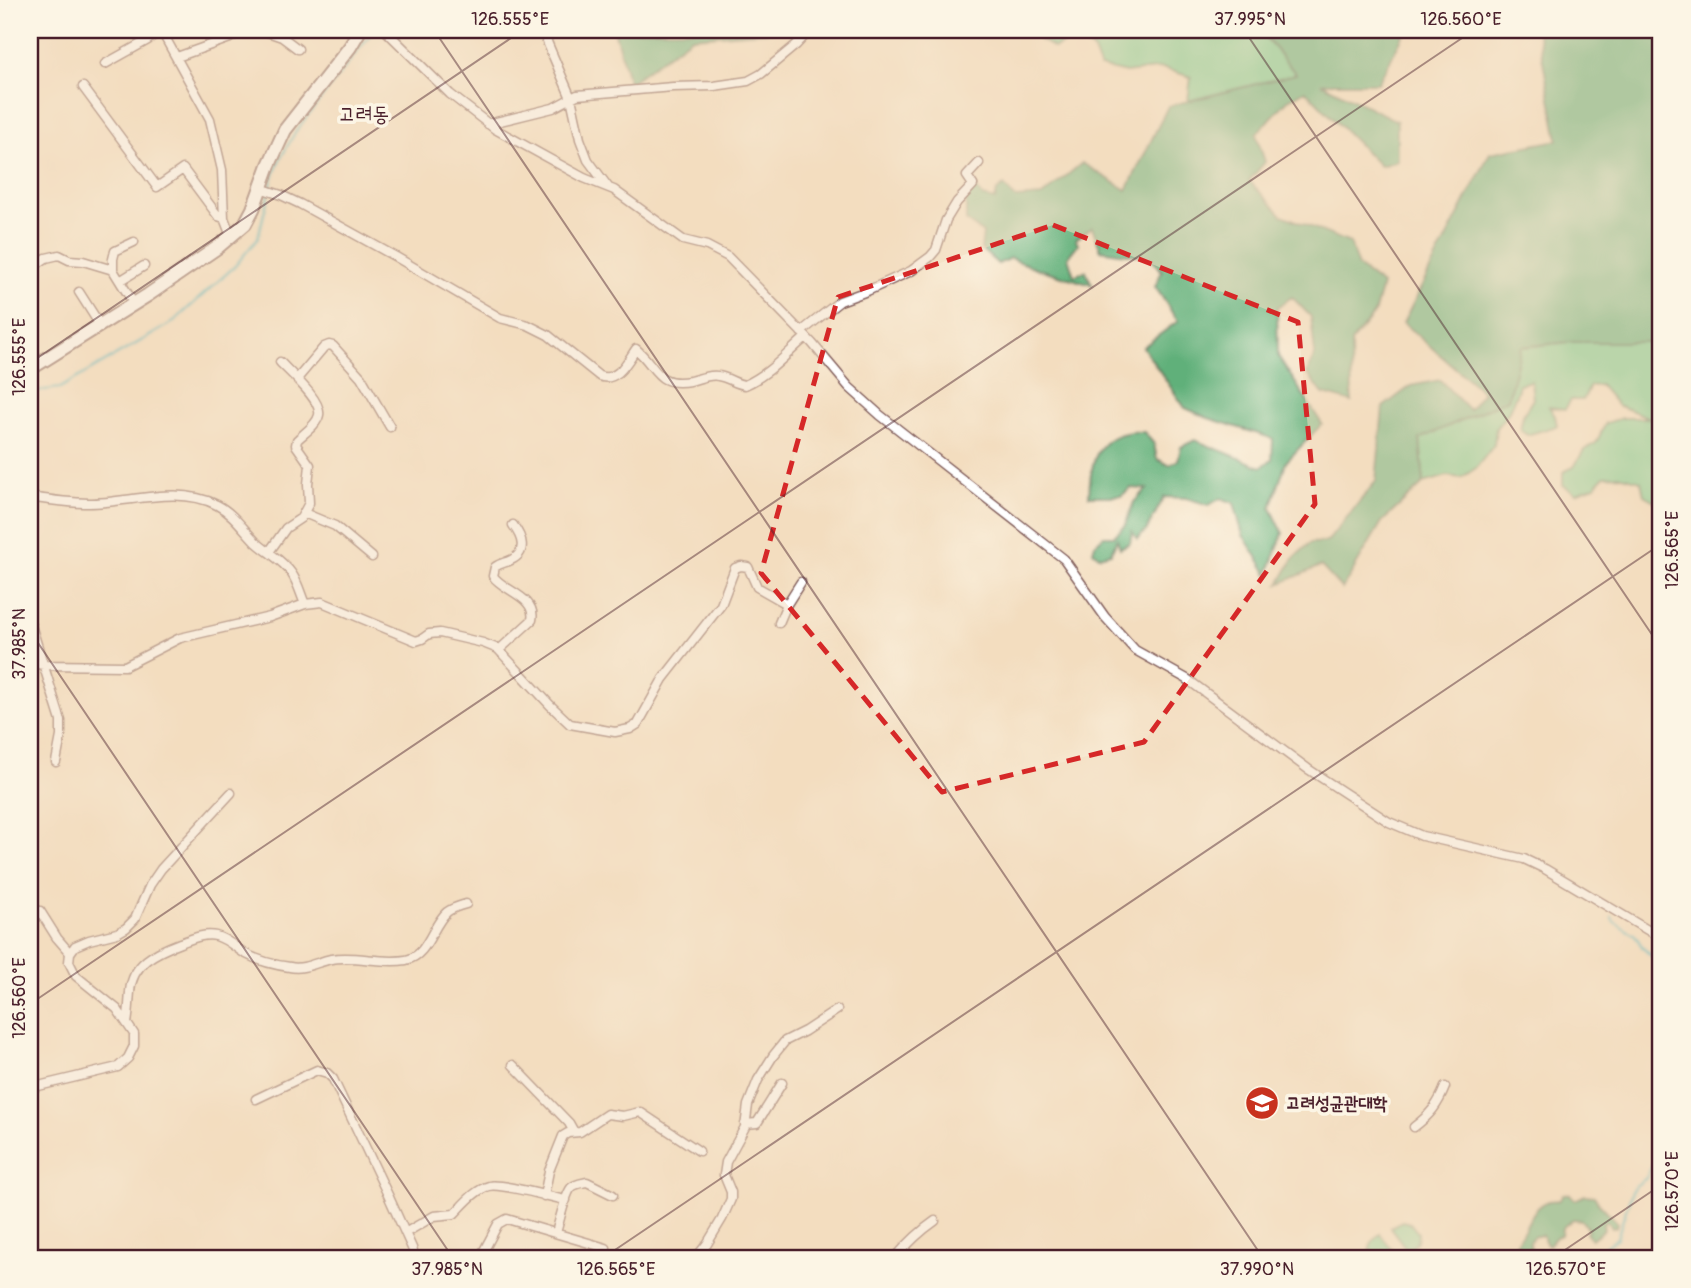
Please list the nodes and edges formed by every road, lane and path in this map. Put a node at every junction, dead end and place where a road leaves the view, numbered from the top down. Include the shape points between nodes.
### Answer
1 (242, 30) edge
2 (262, 30) edge
3 (360, 30) edge
4 (385, 30) edge
5 (542, 30) edge
6 (810, 30) edge
7 (162, 31) edge
8 (298, 49) dead end
9 (177, 57) junction
10 (105, 64) dead end
11 (83, 87) dead end
12 (571, 98) junction
13 (488, 124) junction
14 (979, 163) dead end
15 (608, 188) junction
16 (262, 189) junction
17 (224, 218) junction
18 (231, 236) junction
19 (134, 242) dead end
20 (144, 265) dead end
21 (30, 270) edge
22 (113, 270) junction
23 (120, 281) junction
24 (79, 292) dead end
25 (134, 304) junction
26 (100, 325) junction
27 (804, 334) junction
28 (280, 362) dead end
29 (30, 369) edge
30 (297, 379) junction
31 (390, 427) dead end
32 (30, 497) edge
33 (304, 513) junction
34 (513, 525) dead end
35 (269, 552) junction
36 (372, 557) dead end
37 (801, 582) dead end
38 (305, 604) junction
39 (787, 604) junction
40 (30, 622) edge
41 (779, 623) dead end
42 (499, 650) junction
43 (30, 663) edge
44 (44, 665) junction
45 (56, 762) dead end
46 (231, 793) dead end
47 (466, 904) dead end
48 (30, 909) edge
49 (1661, 938) edge
50 (70, 953) junction
51 (837, 1010) dead end
52 (127, 1024) junction
53 (513, 1065) dead end
54 (782, 1083) dead end
55 (1445, 1087) dead end
56 (30, 1088) edge
57 (256, 1099) dead end
58 (745, 1124) junction
59 (1414, 1127) dead end
60 (573, 1132) junction
61 (699, 1151) dead end
62 (613, 1195) dead end
63 (544, 1196) junction
64 (566, 1200) junction
65 (935, 1221) dead end
66 (405, 1233) junction
67 (556, 1233) junction
68 (606, 1248) dead end
69 (415, 1258) edge
70 (480, 1258) edge
71 (695, 1258) edge
72 (895, 1258) edge

1 - 9 street
2 - 8 street
3 - 16 street via 285,130
4 - 13 street
5 - 12 street
6 - 12 street via 748,81
7 - 9 street
7 - 10 street
9 - 17 street via 210,119 222,170
11 - 17 street via 157,187 183,169
12 - 13 street via 553,108
12 - 15 street via 588,160
13 - 15 street
14 - 27 street via 967,176 973,185 946,220 930,257 911,271 840,301
15 - 27 street via 683,240 728,257
16 - 18 street via 245,224
16 - 27 street via 300,204 500,318 548,335 606,378 616,376 636,349 667,382 720,376 745,385 781,362
17 - 18 street
18 - 25 street
19 - 22 street via 115,251
20 - 23 street
21 - 22 street via 59,255
22 - 23 street
23 - 25 street
24 - 26 street
25 - 26 street
26 - 29 street
27 - 49 street via 880,415 1064,559 1135,650 1187,679 1308,769 1389,822 1422,836 1524,859
28 - 30 street
30 - 31 street via 324,346 333,346 361,377
30 - 33 street via 315,399 319,411 296,445 310,465 309,503
32 - 35 street via 89,503 175,495 197,498 227,511
33 - 35 street
33 - 36 street via 335,526
34 - 42 street via 522,545 516,557 495,567 493,576 524,599 533,614
35 - 38 street via 294,576
37 - 39 street
38 - 42 street via 322,602 416,640 440,634
38 - 44 street via 180,638 125,666
39 - 41 street
39 - 42 street via 757,587 748,568 735,568 721,605 663,679 638,724 615,732 570,724
40 - 44 street
43 - 44 street
44 - 45 street via 61,721
46 - 50 street via 161,869 126,928 75,946
47 - 52 street via 445,914 411,959 331,959 294,968 245,954 214,935 188,940 158,951 134,975
48 - 50 street via 40,911
50 - 52 street via 76,976 117,1009
51 - 58 street via 785,1041 758,1080
52 - 56 street via 134,1034 134,1046 118,1067
53 - 60 street
54 - 58 street via 757,1123
55 - 59 street via 1430,1115
57 - 66 street via 317,1070 327,1073
58 - 71 street via 726,1162 724,1175 731,1199
60 - 61 street via 607,1114 640,1112
60 - 63 street via 559,1142
62 - 64 street via 583,1182 571,1188
63 - 64 street
63 - 66 street via 488,1186 454,1214 434,1216
64 - 67 street
65 - 72 street
66 - 69 street
67 - 68 street
67 - 70 street via 507,1219 498,1224

